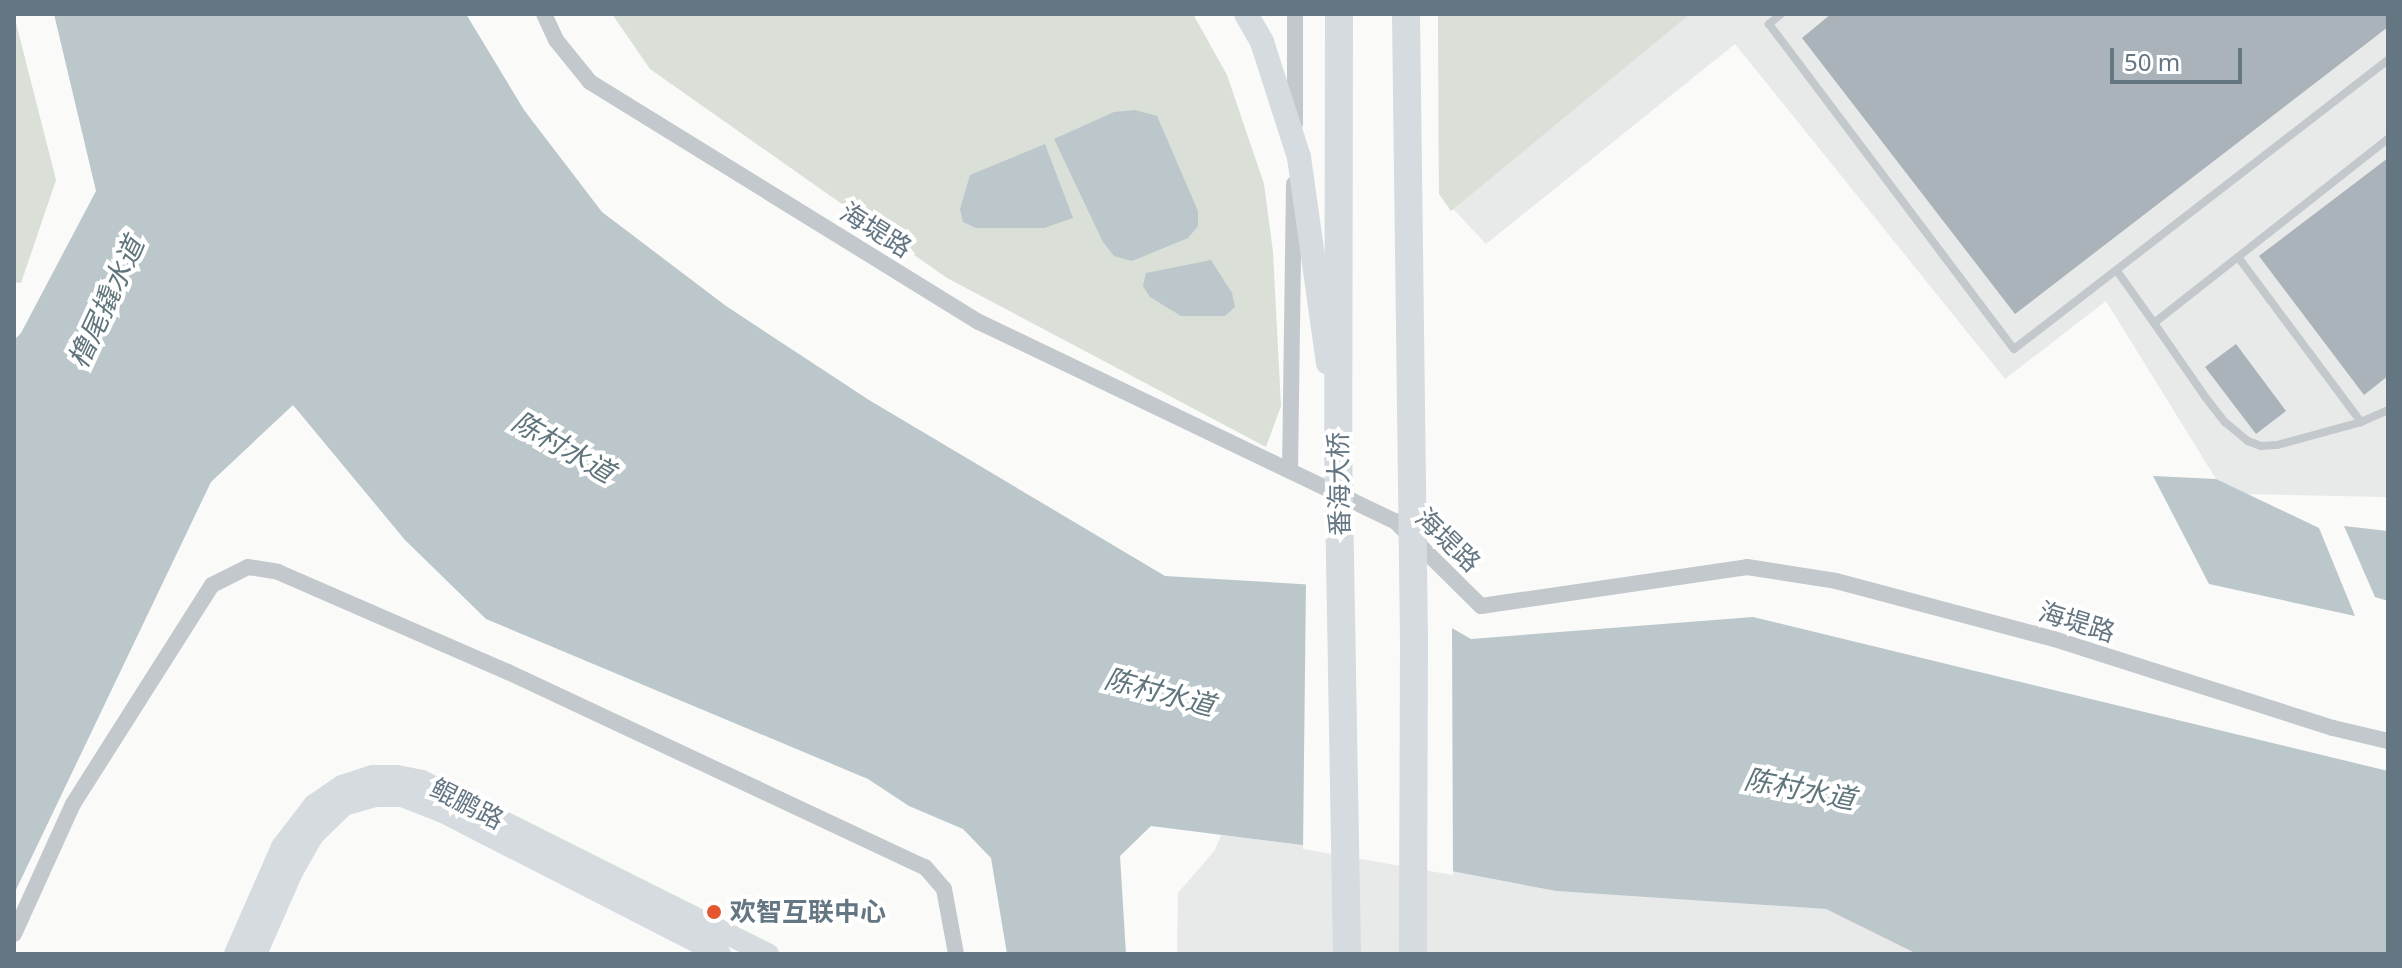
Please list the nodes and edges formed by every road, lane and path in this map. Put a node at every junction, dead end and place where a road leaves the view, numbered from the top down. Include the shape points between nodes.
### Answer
1 (544, 14) edge
2 (1246, 14) edge
3 (1295, 14) edge
4 (1339, 14) edge
5 (1406, 14) edge
6 (1781, 14) edge
7 (2388, 60) edge
8 (2388, 139) edge
9 (2238, 257) junction
10 (2117, 271) junction
11 (2154, 323) junction
12 (2388, 410) edge
13 (2361, 422) junction
14 (1338, 445) junction
15 (1290, 471) junction
16 (2388, 741) edge
17 (14, 934) edge
18 (235, 954) edge
19 (256, 954) edge
20 (720, 954) edge
21 (768, 954) edge
22 (956, 954) edge
23 (1347, 954) edge
24 (1413, 954) edge

1 - 15 street, 海堤路 via 556,40 590,82 979,322
2 - 14 main road via 1262,42 1299,157
3 - 15 street
4 - 14 highway, 番海大桥
5 - 24 highway
6 - 10 lane via 1769,24 2014,349
7 - 10 lane
8 - 9 lane
9 - 11 lane
9 - 13 lane
10 - 11 lane
11 - 13 lane via 2225,422 2248,441 2277,445
12 - 13 lane
14 - 23 highway, 番海大桥
15 - 16 street, 海堤路 via 1395,521 1481,606 1747,567 1836,581 2054,639
17 - 22 street via 73,804 212,585 248,567 278,572 494,666 925,867 944,889
18 - 21 street, 鲲鹏路 via 282,847 314,805 342,786 373,776 397,776 422,781
19 - 20 street, 鲲鹏路 via 313,835 344,805 375,796 402,796 443,812

